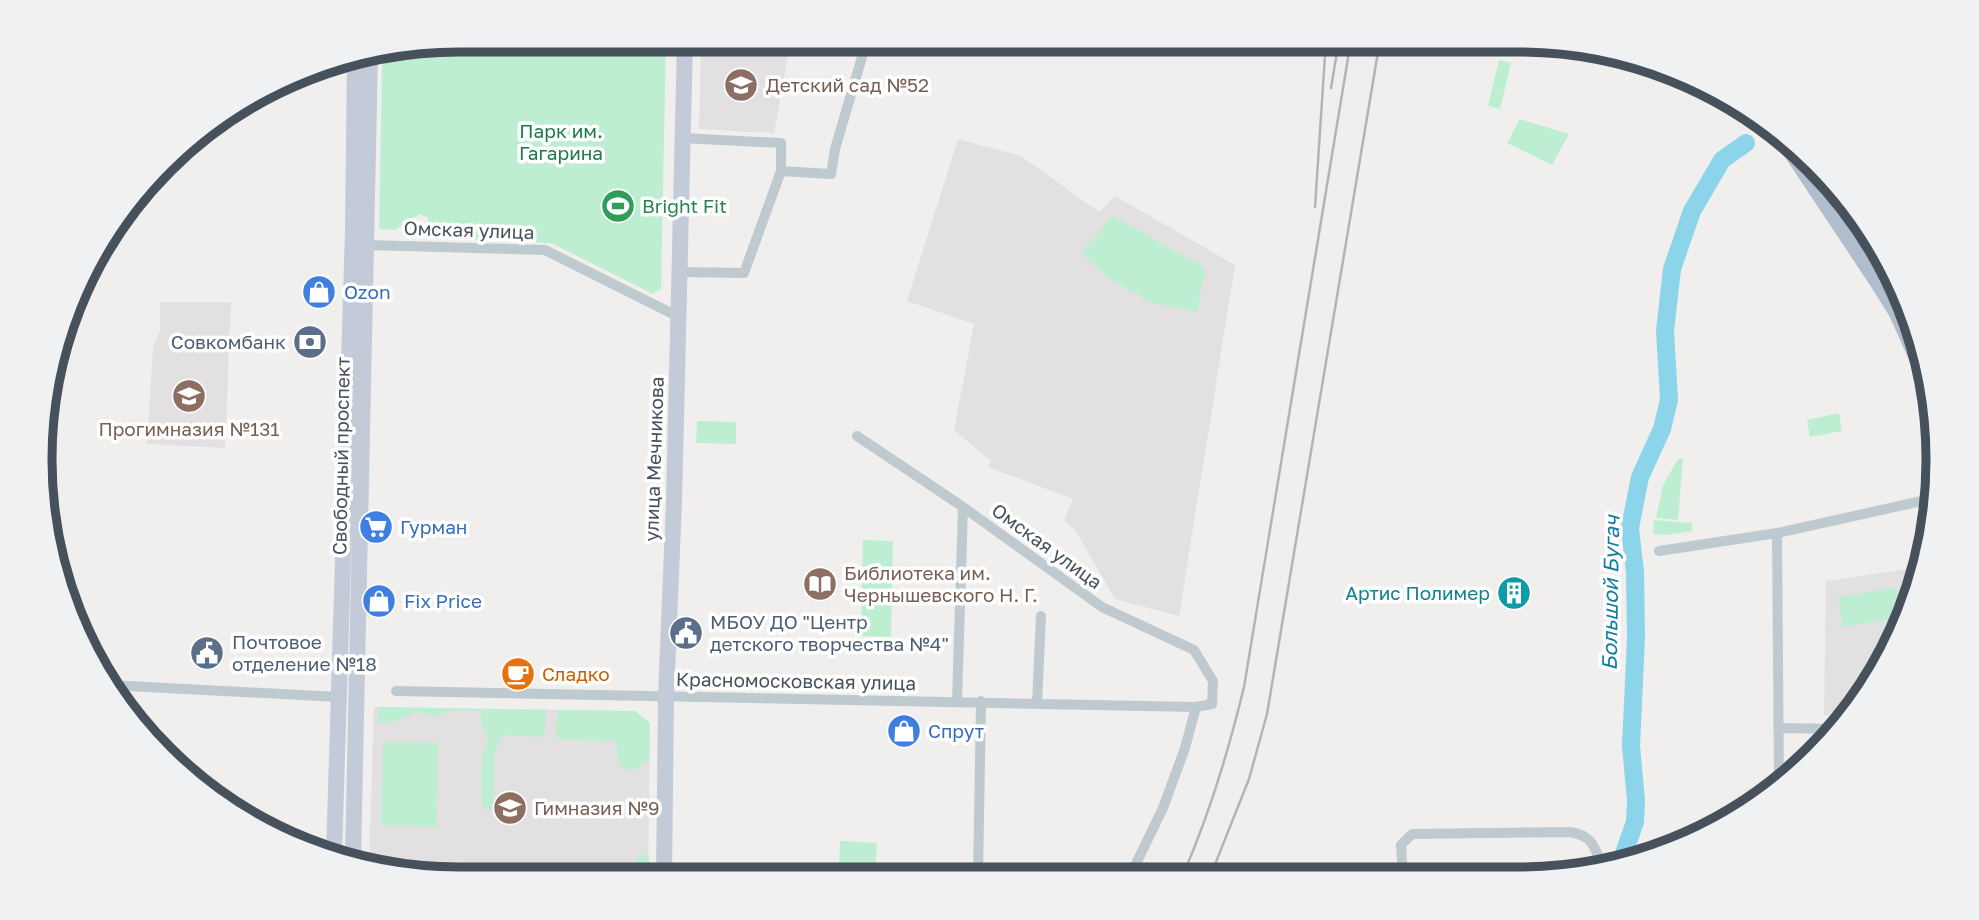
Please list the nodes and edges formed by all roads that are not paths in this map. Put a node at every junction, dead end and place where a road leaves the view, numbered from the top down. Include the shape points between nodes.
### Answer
1 (685, 52) edge
2 (863, 52) edge
3 (370, 63) edge
4 (355, 66) edge
5 (682, 138) junction
6 (781, 171) junction
7 (1834, 202) edge
8 (360, 244) junction
9 (680, 272) junction
10 (679, 317) junction
11 (1904, 326) edge
12 (857, 436) dead end
13 (1924, 500) edge
14 (963, 507) junction
15 (1777, 533) junction
16 (1659, 551) dead end
17 (1041, 617) dead end
18 (121, 686) edge
19 (396, 691) dead end
20 (666, 696) junction
21 (338, 697) junction
22 (356, 699) junction
23 (957, 701) junction
24 (981, 701) junction
25 (1037, 703) junction
26 (1196, 707) junction
27 (1779, 728) junction
28 (1824, 730) edge
29 (1779, 773) edge
30 (334, 848) edge
31 (353, 853) edge
32 (1600, 860) edge
33 (664, 867) edge
34 (978, 867) edge
35 (1134, 867) edge
36 (1402, 867) edge

1 - 5 main road, улица Мечникова
2 - 6 street via 831,174
3 - 8 main road, Свободный проспект
4 - 8 main road, Свободный проспект
5 - 6 street via 781,143
5 - 9 main road, улица Мечникова
6 - 9 street via 744,273
7 - 11 main road
8 - 10 street, Омская улица via 545,250
8 - 21 main road, Свободный проспект
8 - 22 main road, Свободный проспект
9 - 10 main road, улица Мечникова
10 - 20 main road, улица Мечникова
12 - 14 street, Омская улица
13 - 15 street
14 - 23 street
14 - 26 street, Омская улица via 1102,607 1194,650 1213,681 1212,704
15 - 16 street
15 - 27 street
17 - 25 street
18 - 21 street
19 - 20 street, Красномосковская улица
20 - 23 street, Красномосковская улица
20 - 33 main road, улица Мечникова
21 - 22 main road
21 - 30 main road, Свободный проспект
22 - 31 main road, Свободный проспект
23 - 24 street, Красномосковская улица
24 - 25 street, Красномосковская улица
24 - 34 street
25 - 26 street, Красномосковская улица
26 - 35 street via 1163,808
27 - 28 street
27 - 29 street
32 - 36 street via 1592,841 1570,832 1412,834 1401,845

